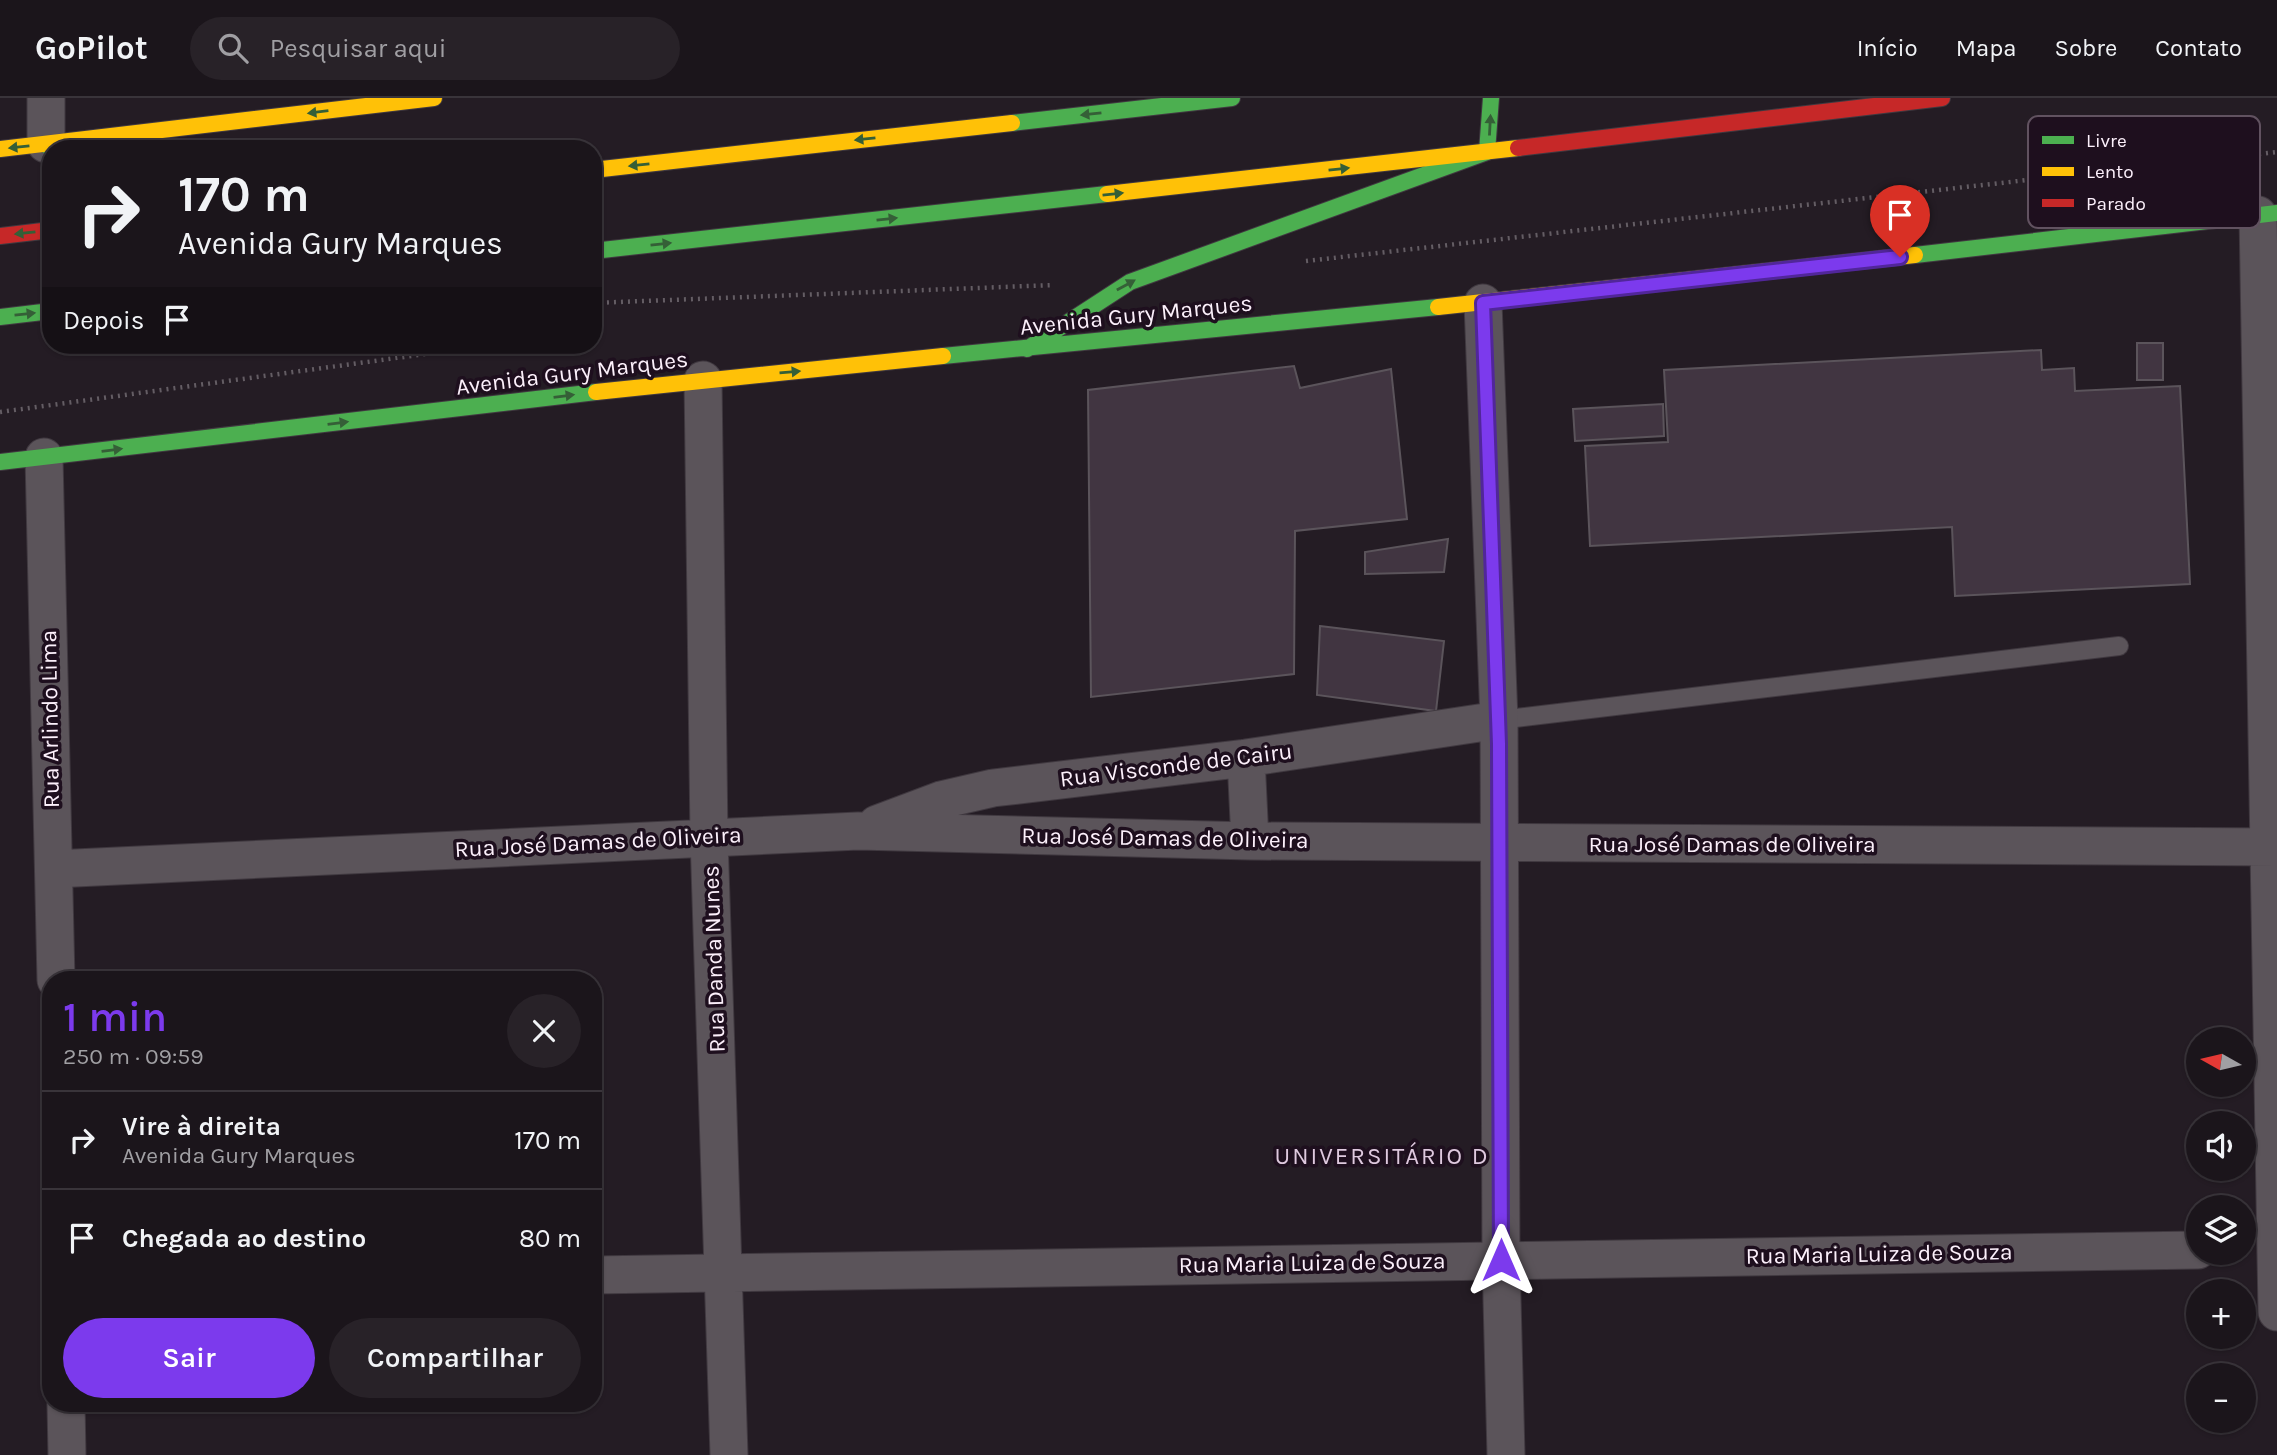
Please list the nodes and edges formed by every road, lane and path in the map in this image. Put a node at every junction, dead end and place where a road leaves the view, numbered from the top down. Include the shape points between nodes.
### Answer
1 (46, 98) edge
2 (434, 98) edge
3 (1232, 98) edge
4 (1491, 98) edge
5 (1942, 98) edge
6 (48, 140) edge
7 (96, 140) edge
8 (42, 146) edge
9 (0, 149) edge
10 (1487, 152) junction
11 (602, 169) edge
12 (2028, 180) edge
13 (2268, 214) edge
14 (2145, 228) edge
15 (42, 231) edge
16 (0, 236) edge
17 (602, 250) edge
18 (1296, 262) dead end
19 (1061, 285) dead end
20 (602, 303) edge
21 (1483, 303) junction
22 (42, 312) edge
23 (0, 317) edge
24 (1027, 349) junction
25 (427, 354) edge
26 (704, 380) junction
27 (0, 412) edge
28 (44, 457) junction
29 (0, 463) edge
30 (2271, 623) edge
31 (2119, 646) dead end
32 (1499, 720) junction
33 (1246, 758) junction
34 (858, 831) junction
35 (709, 837) junction
36 (1250, 841) junction
37 (1501, 843) junction
38 (2272, 848) edge
39 (54, 870) junction
40 (56, 971) edge
41 (2265, 1249) edge
42 (2186, 1250) edge
43 (1501, 1260) junction
44 (724, 1273) junction
45 (602, 1275) edge
46 (2277, 1312) edge
47 (66, 1412) edge
48 (67, 1455) edge
49 (729, 1455) edge
50 (1506, 1455) edge

1 - 6 street
2 -> 7 main road
3 -> 11 main road
10 -> 4 main road
5 - 10 main road
8 -> 9 main road
17 -> 10 main road
24 -> 10 main road via 1130,282
12 - 18 path
13 - 30 street
14 - 21 main road, Avenida Gury Marques
15 -> 16 main road
19 - 20 path
21 - 24 main road, Avenida Gury Marques
21 - 32 street
23 -> 22 main road
26 -> 24 main road, Avenida Gury Marques
25 - 27 path
28 -> 26 main road, Avenida Gury Marques
26 - 35 street, Rua Danda Nunes
28 - 29 main road, Avenida Gury Marques
28 - 39 street, Rua Arlindo Lima
30 - 38 street
31 - 32 lane
32 - 33 street, Rua Visconde de Cairu
32 - 37 street
33 - 34 street, Rua Visconde de Cairu via 993,788 941,800
33 - 36 street
34 - 35 street, Rua José Damas de Oliveira
34 - 36 street, Rua José Damas de Oliveira
35 - 39 street, Rua José Damas de Oliveira
35 - 44 street, Rua Danda Nunes
36 - 37 street, Rua José Damas de Oliveira
37 - 38 street, Rua José Damas de Oliveira
37 - 43 street
38 - 41 street
39 - 40 street, Rua Arlindo Lima
41 - 46 street
42 - 43 street, Rua Maria Luiza de Souza
43 - 44 street, Rua Maria Luiza de Souza
43 - 50 street
44 - 45 street, Rua Maria Luiza de Souza
44 - 49 street, Rua Danda Nunes
47 - 48 street

